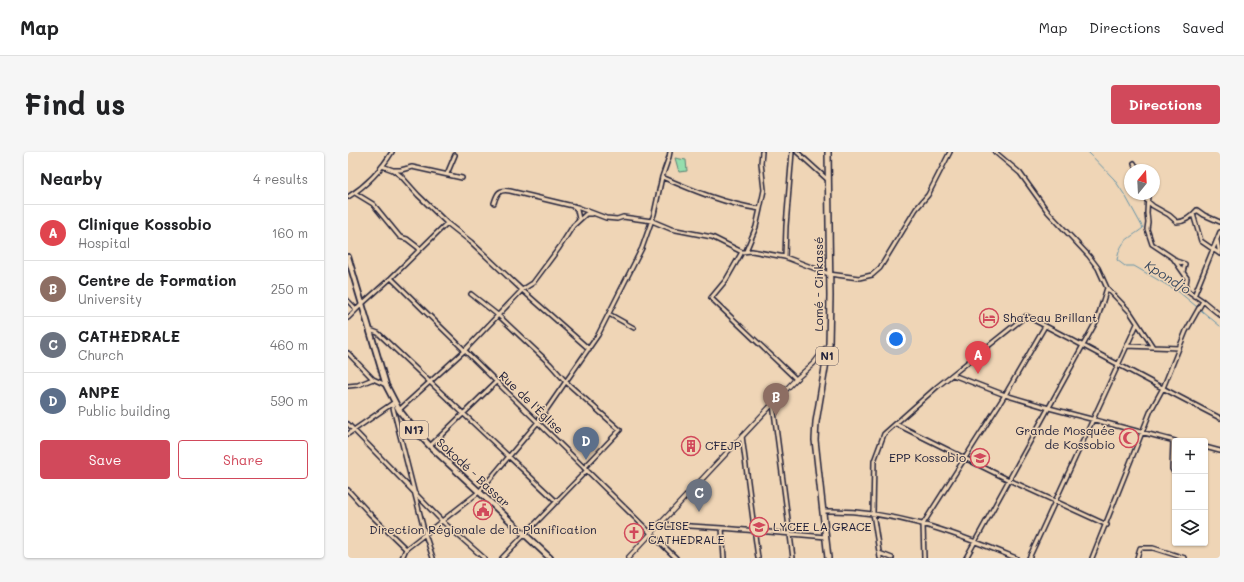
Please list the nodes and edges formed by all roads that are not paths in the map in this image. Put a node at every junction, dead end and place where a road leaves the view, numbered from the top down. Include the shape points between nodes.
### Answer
1 (392, 152) edge
2 (670, 152) edge
3 (762, 152) edge
4 (792, 152) edge
5 (796, 152) edge
6 (828, 152) edge
7 (950, 152) edge
8 (995, 152) edge
9 (454, 155) dead end
10 (382, 166) junction
11 (393, 170) junction
12 (447, 174) junction
13 (662, 177) junction
14 (462, 178) dead end
15 (828, 180) junction
16 (355, 193) junction
17 (348, 197) edge
18 (1148, 201) joint
19 (494, 203) dead end
20 (574, 206) junction
21 (760, 209) junction
22 (594, 213) junction
23 (1193, 214) junction
24 (579, 219) junction
25 (652, 222) junction
26 (1220, 222) edge
27 (448, 223) junction
28 (1220, 232) edge
29 (1216, 240) junction
30 (420, 249) junction
31 (1213, 250) junction
32 (746, 251) junction
33 (742, 252) junction
34 (1220, 254) edge
35 (348, 257) edge
36 (786, 257) junction
37 (829, 274) junction
38 (391, 278) junction
39 (1107, 288) junction
40 (522, 290) junction
41 (471, 294) dead end
42 (1194, 296) junction
43 (348, 302) edge
44 (1202, 303) junction
45 (362, 304) junction
46 (356, 309) junction
47 (609, 314) junction
48 (1220, 315) edge
49 (498, 316) junction
50 (348, 318) edge
51 (1138, 324) junction
52 (1045, 326) junction
53 (634, 328) dead end
54 (370, 330) junction
55 (829, 344) junction
56 (1084, 345) junction
57 (1127, 346) junction
58 (1153, 347) junction
59 (1179, 348) junction
60 (589, 349) junction
61 (464, 351) junction
62 (348, 353) edge
63 (1118, 364) junction
64 (953, 375) junction
65 (372, 379) junction
66 (796, 380) junction
67 (429, 382) junction
68 (496, 382) junction
69 (566, 382) junction
70 (386, 385) junction
71 (348, 386) edge
72 (1162, 388) junction
73 (1005, 395) junction
74 (393, 402) junction
75 (773, 404) junction
76 (1049, 408) junction
77 (399, 410) junction
78 (464, 414) junction
79 (1220, 418) edge
80 (1092, 420) junction
81 (538, 422) junction
82 (348, 424) edge
83 (896, 424) junction
84 (353, 429) junction
85 (1143, 432) junction
86 (348, 434) edge
87 (742, 436) junction
88 (1172, 440) edge
89 (430, 446) junction
90 (1208, 449) edge
91 (1220, 451) edge
92 (509, 457) junction
93 (965, 458) junction
94 (585, 469) junction
95 (1009, 480) junction
96 (348, 490) edge
97 (415, 492) junction
98 (479, 492) junction
99 (1055, 500) junction
100 (557, 502) junction
101 (822, 511) junction
102 (873, 513) junction
103 (442, 521) junction
104 (659, 524) junction
105 (923, 524) junction
106 (1107, 525) junction
107 (722, 528) junction
108 (754, 531) junction
109 (425, 534) junction
110 (524, 534) junction
111 (651, 534) junction
112 (790, 534) junction
113 (826, 537) junction
114 (974, 541) junction
115 (406, 549) junction
116 (879, 553) junction
117 (402, 558) edge
118 (433, 558) edge
119 (484, 558) edge
120 (502, 558) edge
121 (550, 558) edge
122 (628, 558) edge
123 (676, 558) edge
124 (724, 558) edge
125 (758, 558) edge
126 (794, 558) edge
127 (828, 558) edge
128 (880, 558) edge
129 (892, 558) edge
130 (924, 558) edge
131 (966, 558) edge
132 (1016, 558) edge
133 (1029, 558) edge
134 (1092, 558) edge
135 (1137, 558) edge
136 (1185, 558) edge

1 - 10 street
2 - 13 street
3 - 21 street via 764,190
4 - 36 street
5 - 15 street
6 - 15 highway, Lomé - Cinkassé / N1
7 - 37 street via 928,195 916,209 880,268 872,275 859,278
8 - 39 street via 1020,173 1048,212 1089,256
9 - 12 street
10 - 11 street
10 - 16 street via 372,180
11 - 12 street via 412,167
11 - 27 street
12 - 14 street
13 - 21 street via 733,204
13 - 25 street
15 - 37 highway, Lomé - Cinkassé / N1
16 - 17 street
16 - 30 street via 373,204 400,237
18 - 23 street via 1177,222 1182,222
18 - 42 street via 1146,229 1152,244 1173,258 1187,278 1185,289
19 - 20 street via 497,193 504,190
20 - 22 street
20 - 24 street
21 - 32 street
22 - 24 street via 586,214
22 - 25 street via 606,218 622,217
23 - 26 street via 1197,210
23 - 31 street via 1201,241
24 - 40 street via 533,283
25 - 33 street via 671,229 712,237
25 - 47 street
27 - 30 street
27 - 40 street
28 - 29 street
29 - 31 street
29 - 34 street
30 - 38 street
31 - 34 street
31 - 42 street
32 - 33 street
32 - 36 street
33 - 66 street via 726,280 711,298
35 - 45 main road, Sokodé - Bassar / N17
36 - 37 street
37 - 55 highway, Lomé - Cinkassé / N1
38 - 45 street
38 - 61 street, Rue de l'Église
39 - 51 street
39 - 56 street via 1097,320
40 - 49 street
40 - 60 street
41 - 49 street
42 - 44 street
43 - 46 street
44 - 48 street
44 - 59 street
45 - 46 street
45 - 54 main road, Sokodé - Bassar / N17
46 - 50 street
47 - 53 street
47 - 60 street
49 - 61 street
49 - 69 street
51 - 57 street
51 - 58 street
52 - 56 street
52 - 64 street via 1026,316
52 - 73 street
54 - 67 street via 378,333
54 - 70 main road, Sokodé - Bassar / N17
55 - 66 street
55 - 101 highway, Lomé - Cinkassé / N1 via 815,432
56 - 63 street
56 - 76 street
57 - 58 street
57 - 63 street
58 - 59 street
59 - 72 street
60 - 69 street
61 - 67 street
61 - 68 street, Rue de l'Église
62 - 65 street
63 - 72 street
63 - 80 street
64 - 73 street
64 - 83 street
65 - 70 street
65 - 71 street
66 - 75 street
67 - 77 street
67 - 78 street
68 - 78 street
68 - 81 street, Rue de l'Église
69 - 81 street
69 - 94 street via 620,430
70 - 74 main road, Sokodé - Bassar / N17
72 - 79 street
72 - 85 street
73 - 76 street
73 - 93 street
74 - 77 main road, Sokodé - Bassar / N17
74 - 84 street
74 - 97 street
75 - 87 street
75 - 112 street
76 - 80 street
76 - 95 street
77 - 89 main road, Sokodé - Bassar / N17
78 - 89 street
78 - 92 street
80 - 85 street
80 - 99 street
81 - 92 street
81 - 94 street, Rue de l'Église
82 - 84 street
83 - 93 street
83 - 102 street via 884,434 874,461
84 - 86 street
84 - 97 street
85 - 88 street
85 - 106 street
87 - 104 street
87 - 108 street
89 - 98 main road, Sokodé - Bassar / N17
90 - 91 street
92 - 98 street
92 - 100 street
93 - 95 street
93 - 105 street
94 - 100 street
94 - 111 street, Rue de l'Église
95 - 99 street
95 - 114 street
96 - 115 street
97 - 103 street
97 - 109 street
98 - 103 street
98 - 110 main road, Sokodé - Bassar / N17
99 - 106 street
99 - 133 street
100 - 110 street
101 - 102 street via 849,510
101 - 113 highway, Lomé - Cinkassé / N1
102 - 105 street
102 - 116 street
103 - 109 street
103 - 119 street
104 - 107 street
104 - 111 street
105 - 114 street
105 - 130 street
106 - 134 street
107 - 108 street
107 - 124 street
108 - 112 street
108 - 125 street
109 - 115 street
109 - 118 street
110 - 120 street
110 - 121 main road, Sokodé - Bassar / N17
111 - 122 street
111 - 123 street, Rue de l'Église
112 - 113 street
112 - 126 street
113 - 127 highway, Lomé - Cinkassé / N1
114 - 131 street
114 - 132 street
115 - 117 street
116 - 128 street
116 - 129 street
135 - 136 street via 1140,548 1153,548

